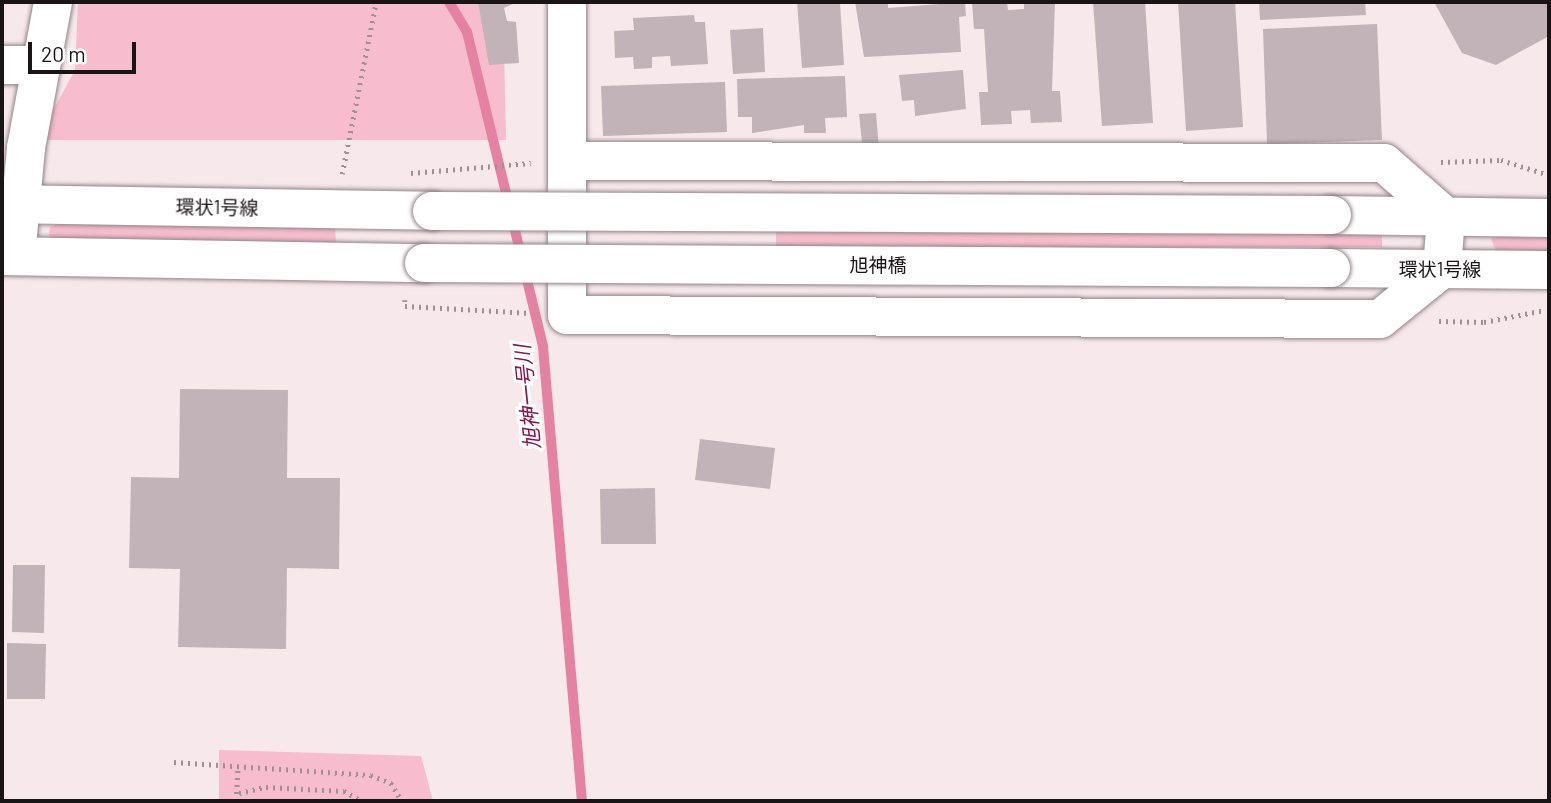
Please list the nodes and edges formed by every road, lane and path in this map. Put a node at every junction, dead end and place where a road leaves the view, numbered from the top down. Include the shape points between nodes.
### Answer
1 (53, 2) edge
2 (376, 2) edge
3 (567, 2) edge
4 (2, 65) edge
5 (40, 65) junction
6 (570, 161) junction
7 (425, 168) dead end
8 (341, 181) dead end
9 (11, 204) edge
10 (1446, 217) junction
11 (1549, 218) edge
12 (9, 256) edge
13 (1331, 268) joint
14 (1442, 269) junction
15 (1549, 270) edge
16 (430, 308) dead end
17 (567, 314) junction
18 (174, 762) dead end
19 (238, 767) junction
20 (239, 793) junction
21 (236, 801) edge
22 (362, 801) edge
23 (402, 801) edge

1 - 5 main road
2 - 8 path
3 - 6 main road
4 - 5 main road
5 - 9 main road
6 - 7 path
6 - 10 main road via 1384,163
6 - 17 main road
9 - 10 main road, 環状1号線, bridge
9 - 12 main road
10 - 11 main road
10 - 14 main road
12 - 13 main road, 旭神橋, bridge
13 - 14 main road, 環状1号線
14 - 15 main road, 環状1号線
14 - 17 main road via 1380,319
16 - 17 path
18 - 19 path
19 - 20 path
19 - 23 path via 371,775 391,783
20 - 21 path
20 - 22 path via 266,787 345,791

